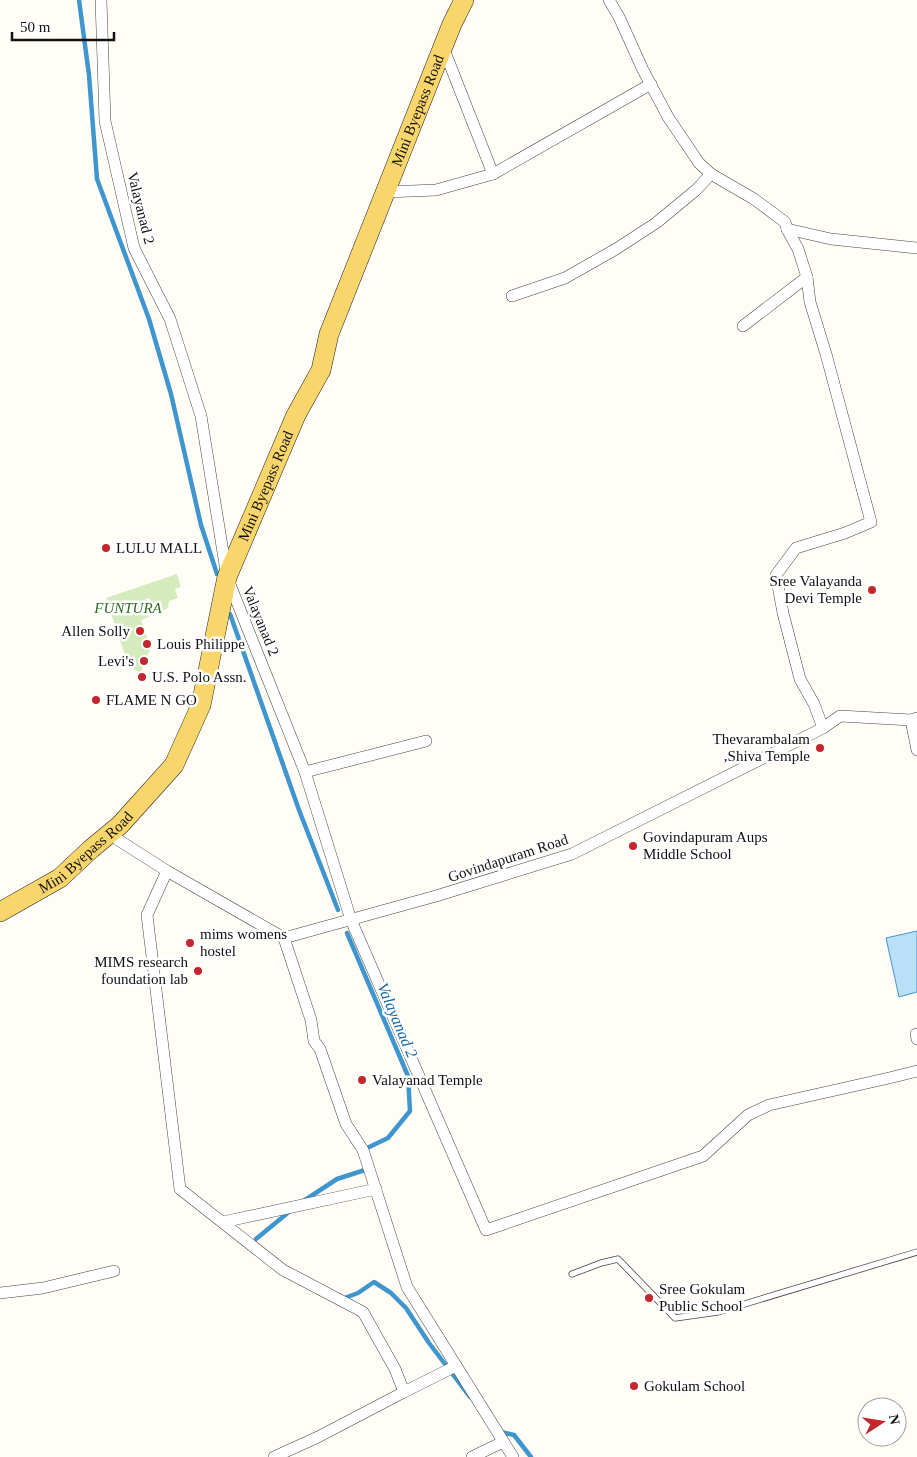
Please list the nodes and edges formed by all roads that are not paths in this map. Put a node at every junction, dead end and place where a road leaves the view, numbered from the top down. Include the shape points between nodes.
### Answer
1 (101, 0) edge
2 (464, 0) edge
3 (609, 0) edge
4 (443, 48) junction
5 (651, 84) junction
6 (493, 174) junction
7 (711, 174) junction
8 (386, 192) junction
9 (787, 229) junction
10 (917, 248) edge
11 (807, 277) junction
12 (512, 296) dead end
13 (744, 326) dead end
14 (227, 577) junction
15 (914, 719) edge
16 (823, 728) junction
17 (426, 740) dead end
18 (917, 750) edge
19 (305, 772) junction
20 (109, 834) junction
21 (167, 871) junction
22 (0, 912) edge
23 (351, 920) junction
24 (284, 938) junction
25 (917, 1034) edge
26 (917, 1038) edge
27 (917, 1071) edge
28 (376, 1189) junction
29 (223, 1222) junction
30 (917, 1252) edge
31 (114, 1270) dead end
32 (572, 1274) dead end
33 (0, 1293) edge
34 (456, 1366) junction
35 (404, 1392) junction
36 (503, 1442) junction
37 (274, 1457) edge
38 (472, 1457) edge
39 (513, 1457) edge

1 - 14 street, Valayanad 2 via 105,121 134,248 170,319 201,416
2 - 4 main road, Mini Byepass Road
3 - 5 street
4 - 6 street
4 - 8 main road, Mini Byepass Road
5 - 6 street
5 - 7 street via 668,117 699,163
6 - 8 street via 436,190
7 - 9 street via 786,222
7 - 12 street via 656,223 616,249 565,278
8 - 14 main road, Mini Byepass Road via 329,334 321,370 296,415
9 - 10 street
9 - 11 street
11 - 13 street
11 - 16 street via 810,302 870,522 796,548 776,575 800,678
14 - 19 street, Valayanad 2
14 - 20 main road, Mini Byepass Road via 201,705 174,765
15 - 16 street, Govindapuram Road via 840,716
15 - 18 street
16 - 23 street, Govindapuram Road via 572,854
17 - 19 street
19 - 23 street, Valayanad 2
20 - 21 street
20 - 22 main road, Mini Byepass Road via 60,878
21 - 24 street
21 - 29 street via 147,915 180,1188
23 - 24 street, Govindapuram Road
23 - 27 street, Valayanad 2 via 486,1230 703,1156 748,1115 769,1105
24 - 28 street via 311,1020 314,1041 320,1049 346,1124 363,1150
25 - 26 street
28 - 29 street
28 - 34 street via 407,1287
29 - 35 street via 282,1270 363,1312
30 - 32 lane via 718,1312 675,1318 618,1260
31 - 33 street via 43,1288
34 - 35 street
34 - 36 street
35 - 37 street
36 - 38 street
36 - 39 street

